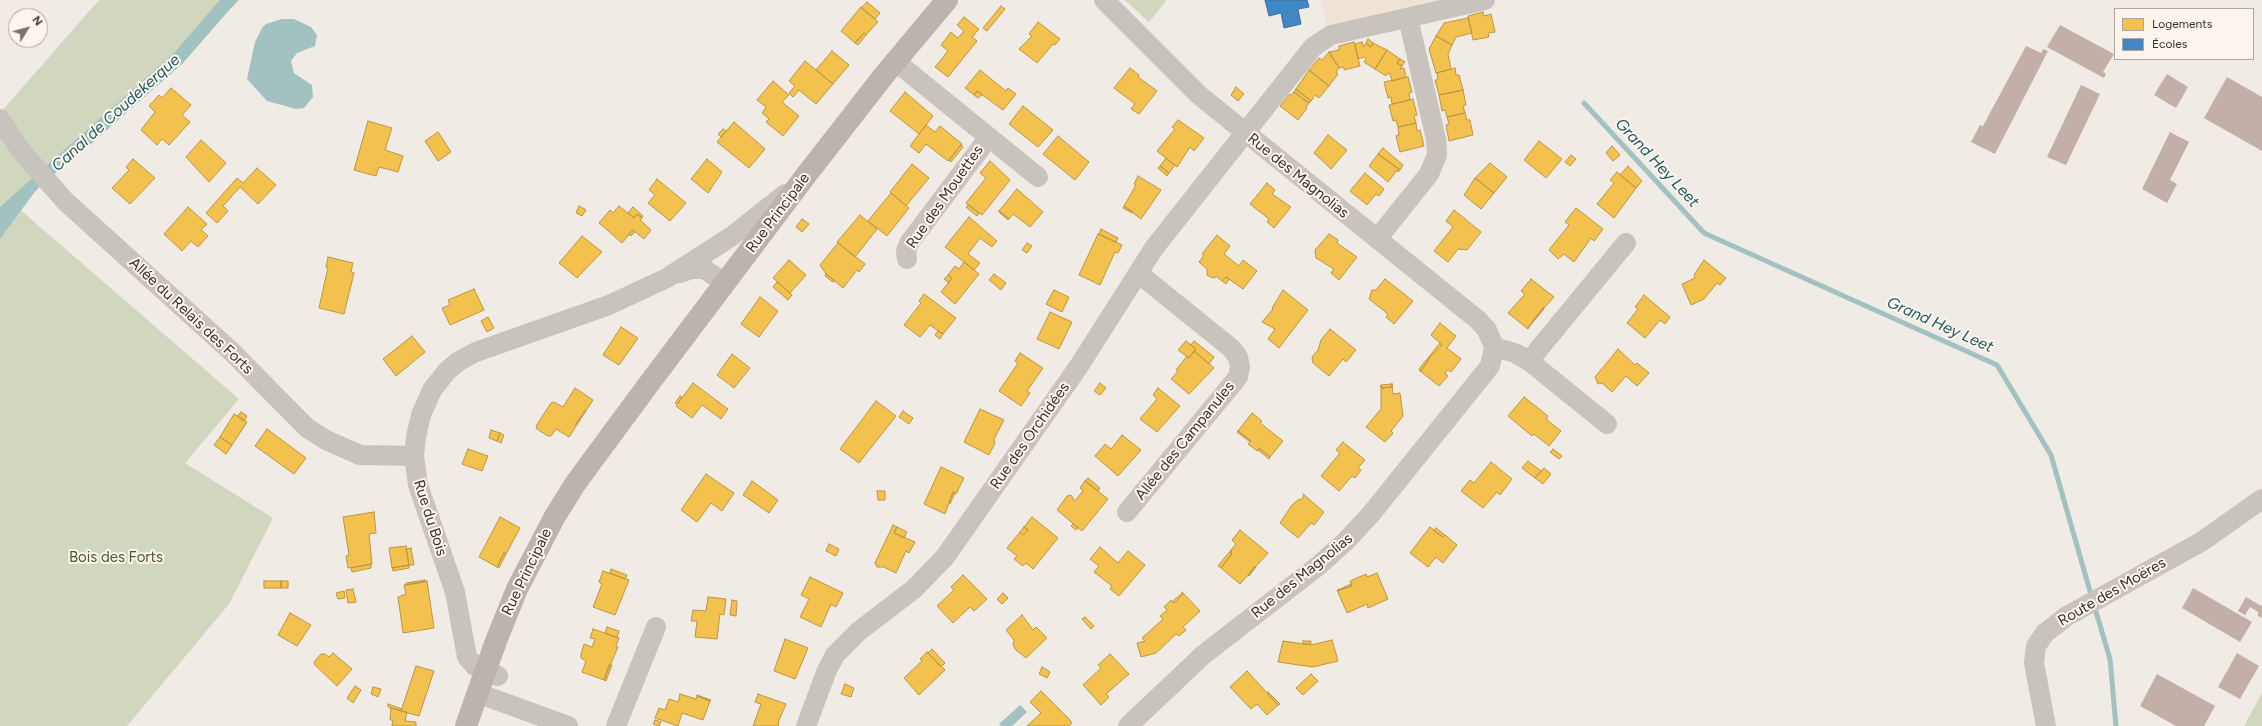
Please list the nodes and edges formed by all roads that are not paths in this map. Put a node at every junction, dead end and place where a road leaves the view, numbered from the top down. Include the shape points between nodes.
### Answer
1 (947, 0) edge
2 (1104, 0) edge
3 (1485, 0) edge
4 (1408, 18) junction
5 (895, 61) junction
6 (0, 119) edge
7 (1244, 133) junction
8 (989, 137) junction
9 (808, 174) junction
10 (1038, 177) dead end
11 (1377, 239) junction
12 (1626, 243) dead end
13 (703, 255) junction
14 (907, 259) dead end
15 (738, 266) junction
16 (1138, 273) junction
17 (666, 278) junction
18 (725, 283) junction
19 (1494, 348) junction
20 (1529, 361) junction
21 (1607, 424) dead end
22 (414, 456) junction
23 (2262, 499) edge
24 (1127, 512) dead end
25 (656, 627) dead end
26 (492, 673) junction
27 (484, 695) junction
28 (466, 726) edge
29 (481, 726) edge
30 (568, 726) edge
31 (616, 726) edge
32 (806, 726) edge
33 (1128, 726) edge
34 (2046, 726) edge

1 - 5 street, Rue Principale
2 - 7 street, Rue des Magnolias via 1189,87
3 - 4 street, Rue des Orchidées
4 - 7 street, Rue des Orchidées via 1331,36 1318,42
4 - 11 street via 1436,139 1437,156 1431,170
5 - 8 street, Rue des Mouettes
5 - 9 street, Rue Principale
6 - 22 street, Allée du Relais des Forts via 52,188 232,352 292,414 316,434 360,455
7 - 11 street, Rue des Magnolias
7 - 16 street, Rue des Orchidées
8 - 10 street, Rue des Mouettes
8 - 14 street, Rue des Mouettes via 910,243 906,251
9 - 13 street, Rue du Bois via 760,216
9 - 15 street, Rue Principale
11 - 19 street, Rue des Magnolias via 1478,320 1491,336
12 - 20 street
13 - 15 street via 721,255
13 - 17 street, Rue du Bois
15 - 18 street, Rue Principale
16 - 24 street, Allée des Campanules via 1231,348 1238,357 1240,367 1238,377
16 - 32 street, Rue des Orchidées via 1079,366 938,566 905,597 851,637 835,655
17 - 18 street, Rue du Bois via 700,268 709,271
17 - 22 street, Rue du Bois via 609,305 484,349 459,361 441,377 428,398 418,427
18 - 26 street, Rue Principale via 614,430 547,558
19 - 20 street via 1515,353
19 - 33 street, Rue des Magnolias via 1490,366 1351,536 1318,566 1203,655
20 - 21 street
22 - 26 street, Rue du Bois via 420,494 458,603 465,651 470,662
23 - 34 street, Route des Moëres via 2201,542 2051,627 2036,646 2034,656 2034,672
25 - 31 street
26 - 27 street, Rue Principale
27 - 28 street, Rue Principale
27 - 29 street, Rue Principale
27 - 30 street

